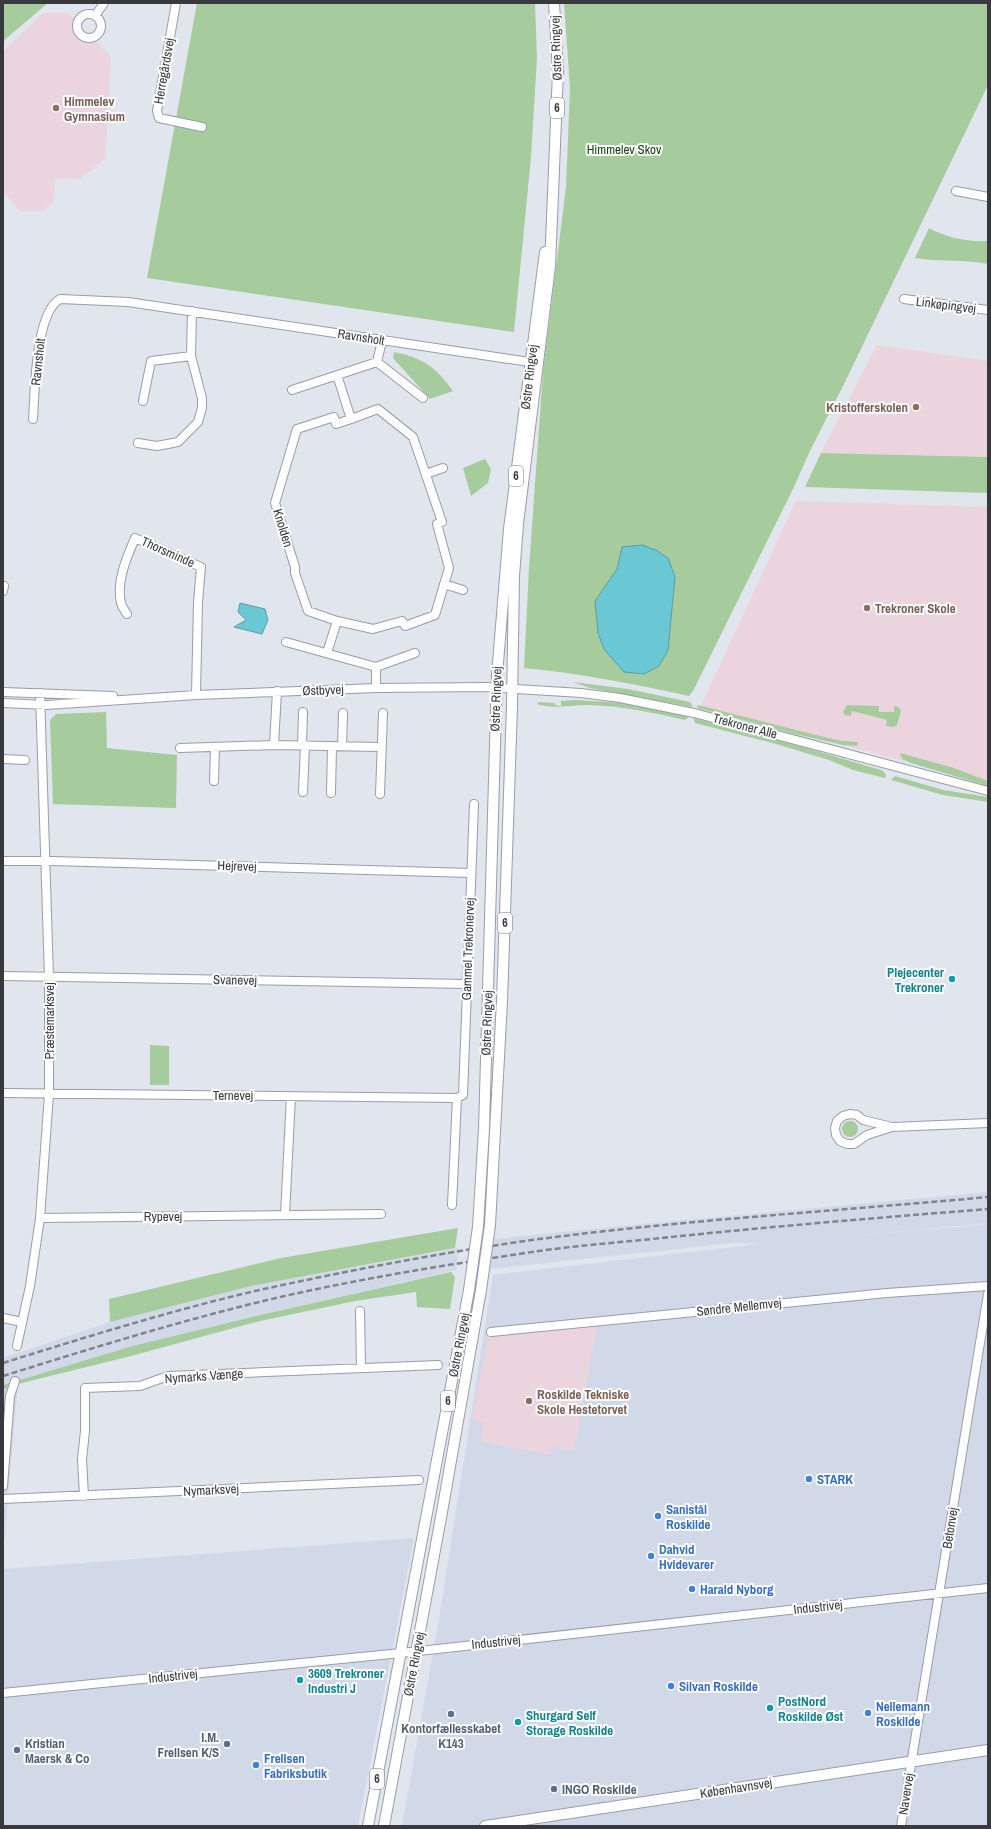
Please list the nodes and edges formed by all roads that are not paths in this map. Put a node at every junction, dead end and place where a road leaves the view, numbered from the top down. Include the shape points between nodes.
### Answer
1 (104, 3) edge
2 (176, 3) edge
3 (554, 3) edge
4 (94, 16) dead end
5 (202, 127) dead end
6 (956, 191) dead end
7 (988, 197) edge
8 (904, 300) dead end
9 (988, 310) edge
10 (192, 311) junction
11 (382, 341) junction
12 (190, 356) junction
13 (377, 362) junction
14 (534, 363) junction
15 (337, 375) junction
16 (292, 390) dead end
17 (423, 398) dead end
18 (143, 401) dead end
19 (33, 419) dead end
20 (351, 419) junction
21 (138, 443) dead end
22 (443, 468) dead end
23 (426, 474) junction
24 (444, 584) junction
25 (463, 590) dead end
26 (127, 614) dead end
27 (337, 620) junction
28 (286, 642) dead end
29 (327, 653) junction
30 (415, 653) dead end
31 (376, 667) junction
32 (376, 688) junction
33 (496, 688) junction
34 (512, 689) junction
35 (277, 691) junction
36 (3, 692) edge
37 (40, 693) junction
38 (196, 695) junction
39 (150, 698) junction
40 (3, 703) edge
41 (40, 705) junction
42 (303, 712) dead end
43 (343, 713) dead end
44 (383, 713) dead end
45 (274, 744) junction
46 (303, 745) junction
47 (332, 746) junction
48 (342, 746) junction
49 (216, 747) junction
50 (381, 747) junction
51 (180, 748) dead end
52 (3, 759) edge
53 (25, 760) dead end
54 (214, 781) dead end
55 (988, 791) edge
56 (303, 792) dead end
57 (331, 793) dead end
58 (380, 794) dead end
59 (474, 804) dead end
60 (3, 861) edge
61 (46, 861) junction
62 (471, 873) junction
63 (3, 976) edge
64 (50, 977) junction
65 (467, 984) junction
66 (3, 1092) edge
67 (50, 1094) junction
68 (291, 1096) junction
69 (460, 1096) junction
70 (988, 1123) edge
71 (892, 1128) junction
72 (452, 1205) dead end
73 (381, 1214) dead end
74 (285, 1215) junction
75 (40, 1218) junction
76 (988, 1286) edge
77 (988, 1294) edge
78 (360, 1311) dead end
79 (3, 1318) edge
80 (22, 1322) junction
81 (491, 1332) dead end
82 (17, 1346) dead end
83 (438, 1365) dead end
84 (361, 1368) junction
85 (15, 1381) dead end
86 (419, 1480) dead end
87 (3, 1486) edge
88 (84, 1496) junction
89 (3, 1499) edge
90 (988, 1588) edge
91 (939, 1593) junction
92 (416, 1651) junction
93 (401, 1653) junction
94 (3, 1693) edge
95 (988, 1750) edge
96 (912, 1762) junction
97 (368, 1826) edge
98 (384, 1826) edge
99 (485, 1826) edge
100 (901, 1826) edge

1 - 4 street
2 - 5 street, Herregårdsvej via 157,111 159,118
3 - 14 main road, Østre Ringvej / 6 via 558,72 552,213
6 - 7 street
8 - 9 street, Linkøpingvej
10 - 11 street, Ravnsholt
10 - 12 street
10 - 19 street, Ravnsholt via 128,302 60,300 53,303 40,336
11 - 13 street
11 - 14 street, Ravnsholt
12 - 18 street via 151,361
12 - 21 street via 202,398 198,422 178,442 157,446
13 - 15 street
13 - 17 street
14 - 33 main road, Østre Ringvej / 6 via 509,529
14 - 34 main road, Østre Ringvej / 6 via 514,576
15 - 16 street
15 - 20 street
20 - 23 street, Knolden via 378,409 413,437
20 - 27 street, Knolden via 336,424 334,417 296,429 275,502 308,611
22 - 23 street
23 - 24 street, Knolden via 442,522 437,524 449,568
24 - 25 street
24 - 27 street, Knolden via 435,615 405,626 402,621 373,629
26 - 38 street, Thorsminde via 121,603 121,579 125,561 135,538 201,567
27 - 29 street
28 - 29 street
29 - 31 street
30 - 31 street
31 - 32 street
32 - 33 street, Østbyvej
32 - 35 street, Østbyvej
33 - 34 street, Trekroner Alle
33 - 93 main road, Østre Ringvej / 6, bridge via 485,1121 478,1227 469,1290
34 - 55 street, Trekroner Alle via 581,693 694,712
34 - 92 main road, Østre Ringvej / 6, bridge via 502,1001 490,1225 481,1290
35 - 38 street, Østbyvej
35 - 45 street
36 - 37 street, Østbyvej
37 - 39 street, Østbyvej
37 - 41 street, Præstemarksvej
38 - 39 street, Østbyvej
39 - 41 street, Østbyvej
40 - 41 street, Østbyvej
41 - 61 street, Præstemarksvej
42 - 46 street
43 - 48 street
44 - 50 street
45 - 46 street
45 - 49 street
46 - 47 street
46 - 56 street
47 - 48 street
47 - 57 street
48 - 50 street
49 - 51 street
49 - 54 street
50 - 58 street
52 - 53 street
59 - 62 street, Gammel Trekronervej
60 - 61 street, Hejrevej
61 - 62 street, Hejrevej
61 - 64 street, Præstemarksvej
62 - 65 street, Gammel Trekronervej
63 - 64 street, Svanevej
64 - 65 street, Svanevej
64 - 67 street, Præstemarksvej
65 - 69 street, Gammel Trekronervej
66 - 67 street, Ternevej
67 - 68 street, Ternevej
67 - 75 street, Præstemarksvej
68 - 69 street, Ternevej
68 - 74 street
69 - 72 street, Gammel Trekronervej
70 - 71 street
71 - 71 street via 850,1114 837,1121 835,1128 840,1141 847,1144 854,1144 867,1135
73 - 74 street, Rypevej
74 - 75 street, Rypevej
75 - 80 street, Præstemarksvej
76 - 81 street, Søndre Mellemvej via 887,1293
77 - 91 street, Betonvej
78 - 84 street
79 - 80 street
80 - 82 street, Præstemarksvej
83 - 84 street, Nymarks Vænge
84 - 88 street, Nymarks Vænge via 168,1376 140,1386 85,1388 82,1459
85 - 87 street via 10,1396
86 - 88 street, Nymarksvej
88 - 89 street, Nymarksvej
90 - 91 street, Industrivej
91 - 92 street, Industrivej
91 - 96 street, Betonvej
92 - 93 street, Industrivej
92 - 98 main road, Østre Ringvej / 6
93 - 94 street, Industrivej
93 - 97 main road, Østre Ringvej / 6
95 - 96 main road, Københavnsvej
96 - 99 main road, Københavnsvej
96 - 100 street, Navervej

